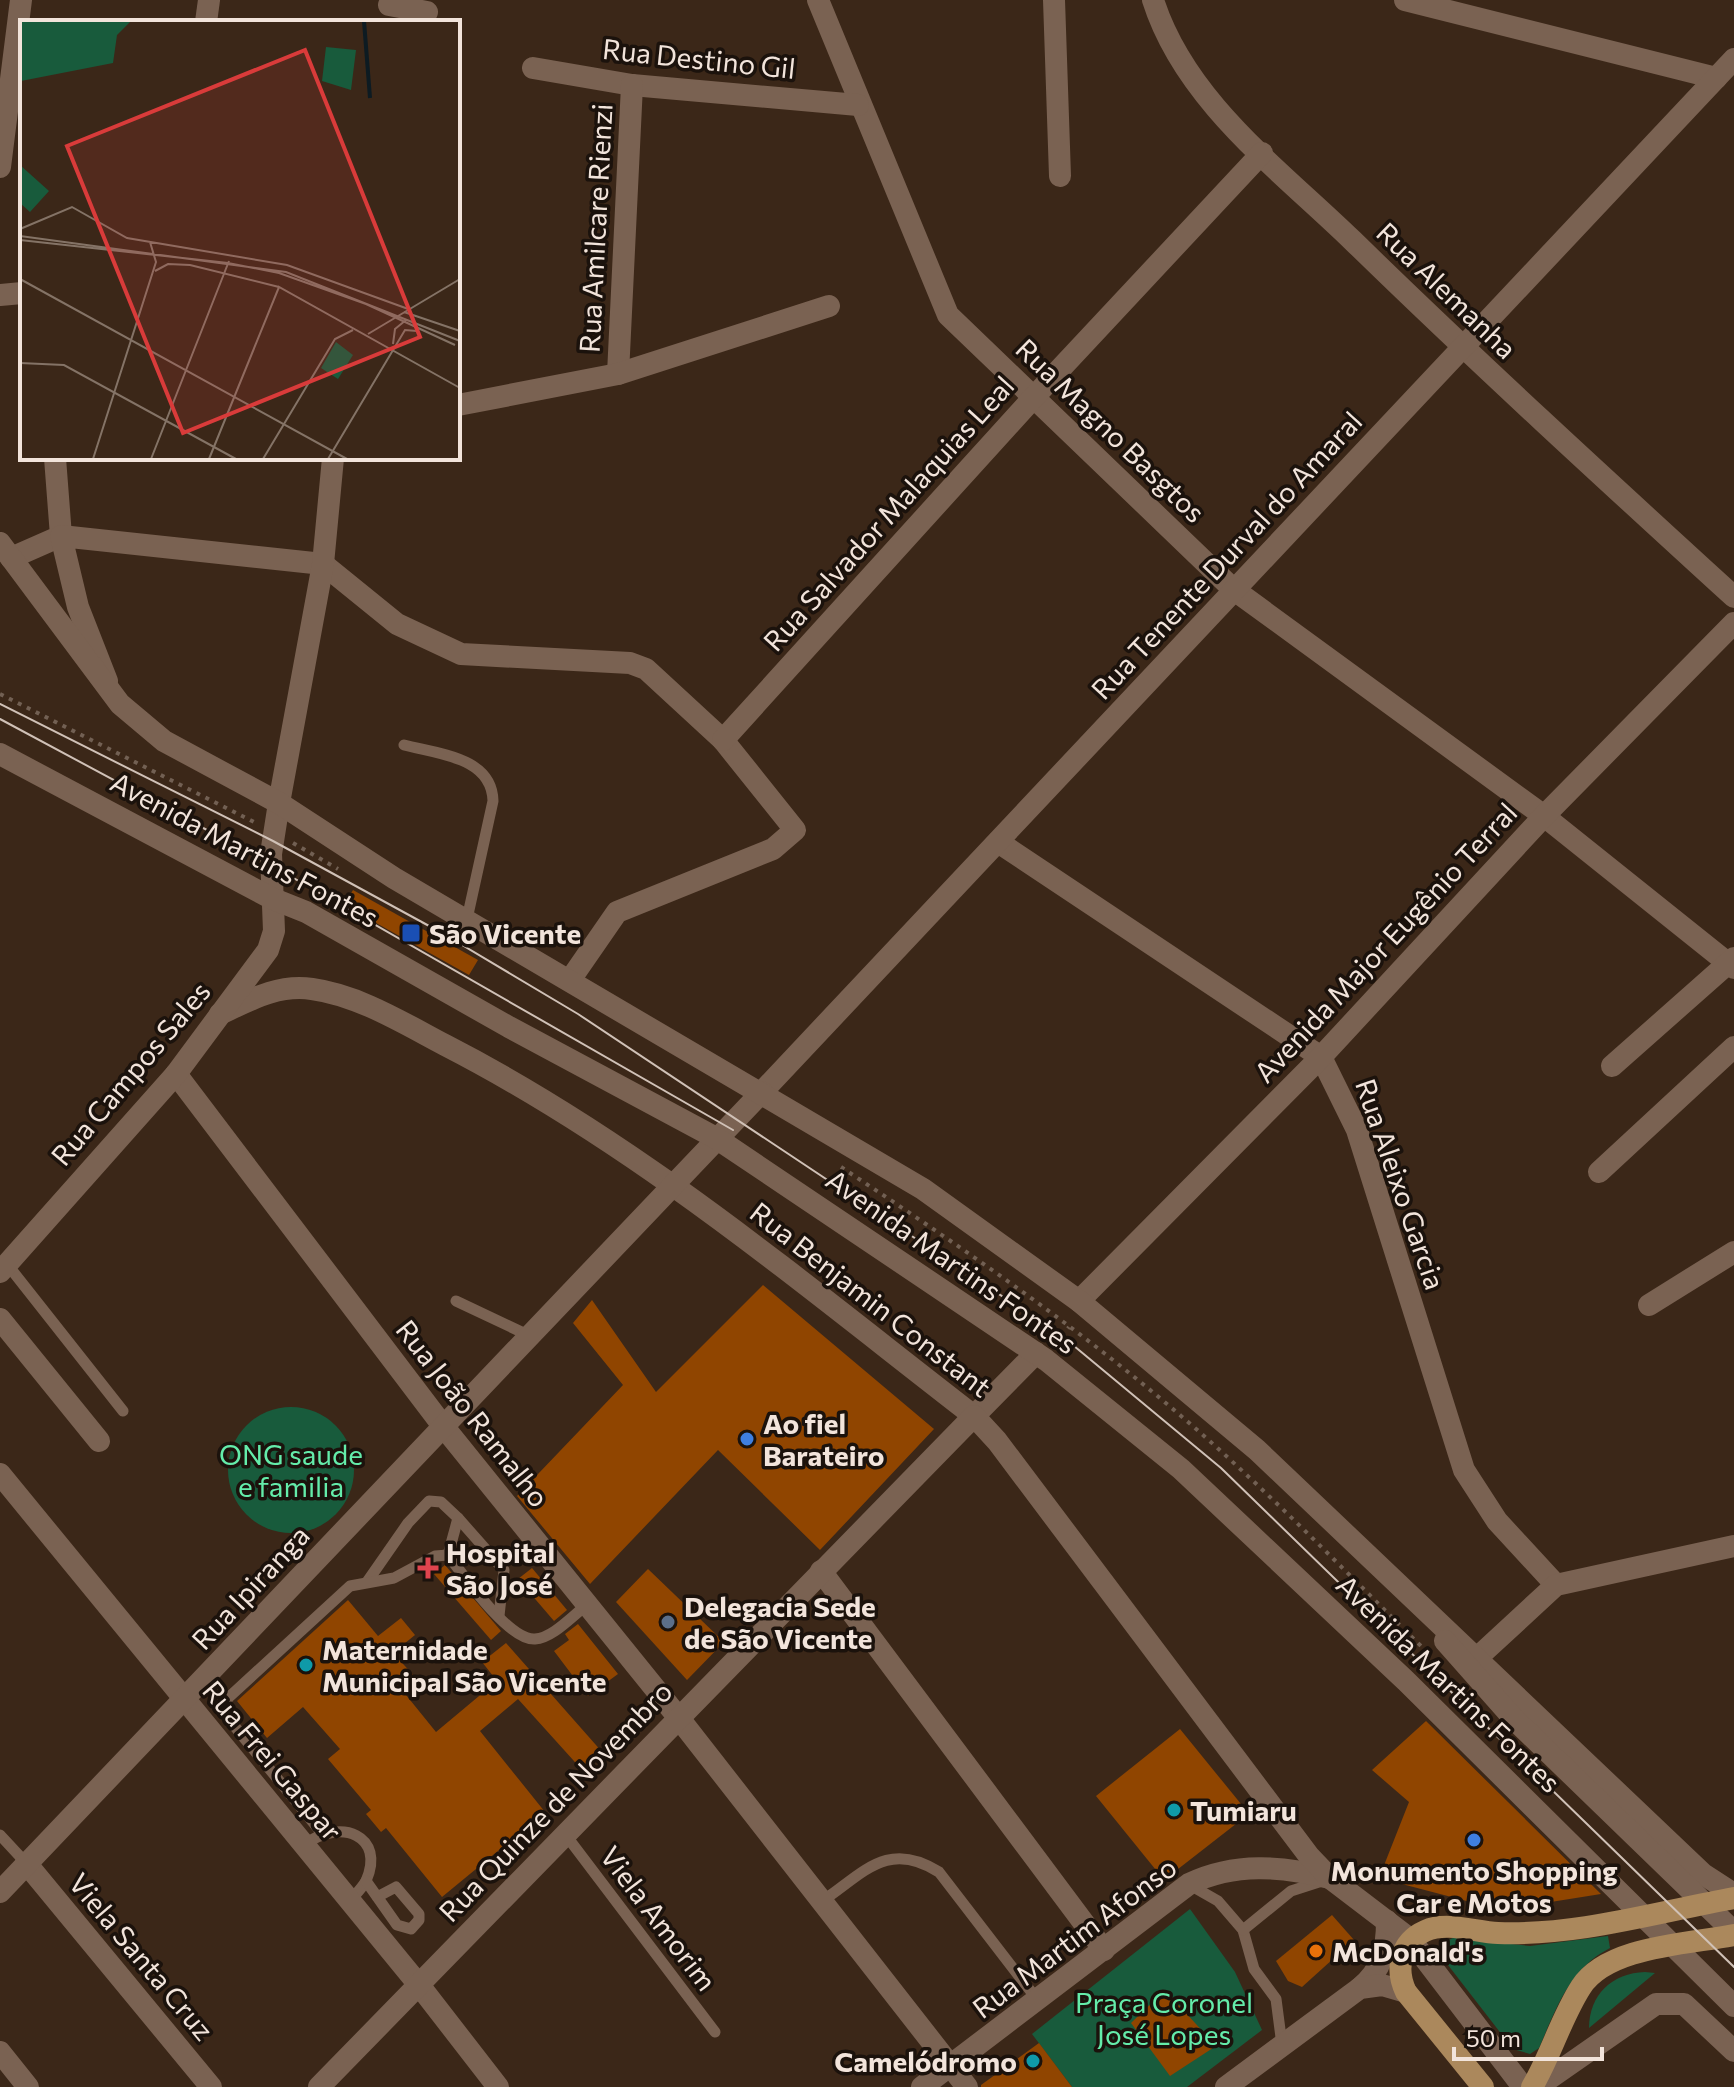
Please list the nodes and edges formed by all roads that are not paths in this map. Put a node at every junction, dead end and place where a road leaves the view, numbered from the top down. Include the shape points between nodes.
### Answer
1 (21, 0) edge
2 (209, 0) edge
3 (818, 0) edge
4 (1054, 0) edge
5 (1153, 0) edge
6 (1405, 0) edge
7 (1470, 7) edge
8 (388, 9) edge
9 (427, 11) edge
10 (206, 20) edge
11 (1734, 59) edge
12 (533, 68) dead end
13 (1716, 78) junction
14 (632, 85) junction
15 (858, 105) junction
16 (1262, 153) junction
17 (0, 167) edge
18 (1060, 176) dead end
19 (829, 306) dead end
20 (1463, 349) junction
21 (618, 374) junction
22 (1033, 398) junction
23 (460, 405) edge
24 (55, 460) edge
25 (333, 460) edge
26 (61, 536) junction
27 (6, 551) edge
28 (323, 564) junction
29 (1233, 589) junction
30 (1734, 597) edge
31 (1734, 623) edge
32 (112, 694) junction
33 (723, 740) junction
34 (404, 745) dead end
35 (0, 754) edge
36 (279, 803) junction
37 (1544, 816) junction
38 (998, 842) junction
39 (271, 898) junction
40 (467, 919) junction
41 (1732, 963) edge
42 (570, 980) junction
43 (220, 1014) junction
44 (1734, 1047) edge
45 (1321, 1057) junction
46 (1612, 1066) dead end
47 (176, 1074) junction
48 (762, 1092) junction
49 (716, 1138) junction
50 (1599, 1172) dead end
51 (674, 1183) junction
52 (1734, 1252) edge
53 (4, 1268) edge
54 (456, 1301) dead end
55 (1649, 1305) dead end
56 (1077, 1310) junction
57 (0, 1319) edge
58 (530, 1336) junction
59 (1043, 1351) junction
60 (123, 1411) dead end
61 (974, 1416) junction
62 (443, 1426) junction
63 (99, 1441) dead end
64 (0, 1474) edge
65 (458, 1518) junction
66 (1734, 1546) edge
67 (448, 1555) junction
68 (821, 1571) junction
69 (367, 1582) junction
70 (1556, 1585) junction
71 (1410, 1595) junction
72 (587, 1605) junction
73 (499, 1616) junction
74 (1478, 1657) junction
75 (184, 1700) junction
76 (678, 1717) junction
77 (565, 1834) junction
78 (0, 1835) edge
79 (313, 1838) junction
80 (26, 1863) junction
81 (1330, 1878) junction
82 (366, 1881) junction
83 (1189, 1884) junction
84 (0, 1892) edge
85 (377, 1897) dead end
86 (1730, 1898) edge
87 (350, 1901) junction
88 (821, 1903) junction
89 (1387, 1921) junction
90 (1243, 1930) junction
91 (1734, 1934) edge
92 (1410, 1939) junction
93 (1104, 1950) junction
94 (419, 1985) junction
95 (1360, 1988) junction
96 (1406, 1992) junction
97 (1039, 2002) junction
98 (1734, 2006) edge
99 (715, 2032) dead end
100 (1282, 2046) junction
101 (1734, 2051) edge
102 (0, 2052) edge
103 (951, 2066) junction
104 (28, 2087) edge
105 (211, 2087) edge
106 (319, 2087) edge
107 (498, 2087) edge
108 (922, 2087) edge
109 (967, 2087) edge
110 (1226, 2087) edge
111 (1483, 2087) edge
112 (1523, 2087) edge
113 (1534, 2087) edge

1 - 17 street
2 - 10 street
3 - 15 street, Rua Magno Basgtos
4 - 18 street
5 - 16 street, Rua Alemanha via 1163,31 1196,87
6 - 7 street
7 - 13 street
8 - 9 street
11 - 13 street, Rua Tenente Durval do Amaral
12 - 14 street, Rua Destino Gil
13 - 20 street, Rua Tenente Durval do Amaral
14 - 15 street, Rua Destino Gil
14 - 21 street, Rua Amilcare Rienzi
15 - 22 street, Rua Magno Basgtos via 948,315
16 - 20 street, Rua Alemanha
16 - 22 street, Rua Salvador Malaquias Leal
19 - 21 street
20 - 29 street, Rua Tenente Durval do Amaral
20 - 30 street, Rua Alemanha
21 - 23 street
22 - 29 street, Rua Magno Basgtos
22 - 33 street, Rua Salvador Malaquias Leal
24 - 26 street
25 - 28 street, Rua Campos Sales
26 - 27 street
26 - 28 street
26 - 32 street via 78,607
27 - 32 street, Avenida Martins Fontes
28 - 33 street via 397,624 461,654 630,663 646,669
28 - 36 street, Rua Campos Sales
29 - 37 street, Rua Magno Basgtos
29 - 38 street, Rua Tenente Durval do Amaral
31 - 37 street, Avenida Major Eugênio Terral
32 - 36 street, Avenida Martins Fontes via 164,741
33 - 42 street via 795,830 773,849 617,912
34 - 40 lane via 472,764 493,786
35 - 39 street, Avenida Martins Fontes
36 - 39 street, Rua Campos Sales
36 - 40 street, Avenida Martins Fontes
37 - 41 street, Rua Magno Basgtos
37 - 45 street, Avenida Major Eugênio Terral
38 - 45 street, Rua Aleixo Garcia
38 - 48 street, Rua Tenente Durval do Amaral
39 - 43 street, Rua Campos Sales via 274,931 268,950
39 - 49 street, Avenida Martins Fontes via 337,929
40 - 42 street, Avenida Martins Fontes
41 - 46 street
42 - 48 street, Avenida Martins Fontes
43 - 47 street, Rua Campos Sales
43 - 51 street, Rua Benjamin Constant via 284,988 337,994 470,1057
44 - 50 street
45 - 56 street, Avenida Major Eugênio Terral
45 - 70 street, Rua Aleixo Garcia via 1357,1130 1464,1470 1497,1521
47 - 53 street, Rua Campos Sales
47 - 62 street, Rua João Ramalho
48 - 49 street, Rua Tenente Durval do Amaral
48 - 56 street, Avenida Martins Fontes via 923,1189
49 - 51 street
49 - 59 street, Avenida Martins Fontes
51 - 58 street, Rua Ipiranga
51 - 61 street, Rua Benjamin Constant
52 - 55 street
53 - 60 lane
54 - 58 lane
56 - 71 street, Avenida Martins Fontes via 1215,1411
57 - 63 street
58 - 62 street, Rua Ipiranga
59 - 61 street, Rua Quinze de Novembro
59 - 98 street, Avenida Martins Fontes via 1192,1480 1439,1713
61 - 68 street, Rua Quinze de Novembro
61 - 81 street, Rua Benjamin Constant
62 - 72 street, Rua João Ramalho
62 - 75 street, Rua Ipiranga
64 - 75 street, Rua Frei Gaspar
65 - 67 lane
65 - 69 lane via 441,1502 429,1501
65 - 73 lane via 504,1570
66 - 70 street
67 - 69 lane via 435,1556 394,1578
67 - 73 lane
68 - 76 street, Rua Quinze de Novembro
68 - 93 street
69 - 79 lane via 350,1586 297,1632 228,1698 224,1708
70 - 74 street
71 - 74 street, Avenida Martins Fontes
71 - 91 street, Avenida Martins Fontes via 1462,1664 1514,1719
72 - 73 lane via 548,1635 534,1639 513,1632
72 - 76 street, Rua João Ramalho
74 - 86 street, Avenida Martins Fontes
75 - 79 street, Rua Frei Gaspar
75 - 80 street, Rua Ipiranga
76 - 77 street, Rua Quinze de Novembro
76 - 88 street, Rua João Ramalho
77 - 94 street, Rua Quinze de Novembro
77 - 99 lane, Viela Amorim
78 - 80 lane
79 - 82 lane via 337,1829 353,1833 365,1843
79 - 87 street, Rua Frei Gaspar
80 - 84 street, Rua Ipiranga
80 - 105 street, Viela Santa Cruz
81 - 83 street, Rua Martim Afonso via 1280,1868 1242,1868
81 - 89 street, Rua Martim Afonso
81 - 90 lane via 1291,1891
82 - 85 lane
82 - 87 lane
83 - 90 lane via 1218,1901
83 - 93 street, Rua Martim Afonso
86 - 92 main road via 1527,1933 1438,1928
87 - 94 street, Rua Frei Gaspar
88 - 97 lane via 880,1860 896,1857 926,1864 939,1872
88 - 103 street, Rua João Ramalho
89 - 92 street, Rua Martim Afonso
89 - 95 street via 1383,1959
90 - 100 lane via 1254,1969 1276,1999
91 - 113 main road via 1621,1957 1593,1972
92 - 96 main road via 1400,1966
92 - 112 street, Rua Martim Afonso
93 - 97 street, Rua Martim Afonso
94 - 106 street, Rua Quinze de Novembro
94 - 107 street, Rua Frei Gaspar
95 - 96 street via 1382,1985
95 - 100 street
96 - 111 main road
97 - 103 street, Rua Martim Afonso
100 - 110 street
101 - 113 street via 1684,2004 1671,2001 1656,2004
102 - 104 street
103 - 108 street, Rua Martim Afonso
103 - 109 street, Rua João Ramalho

